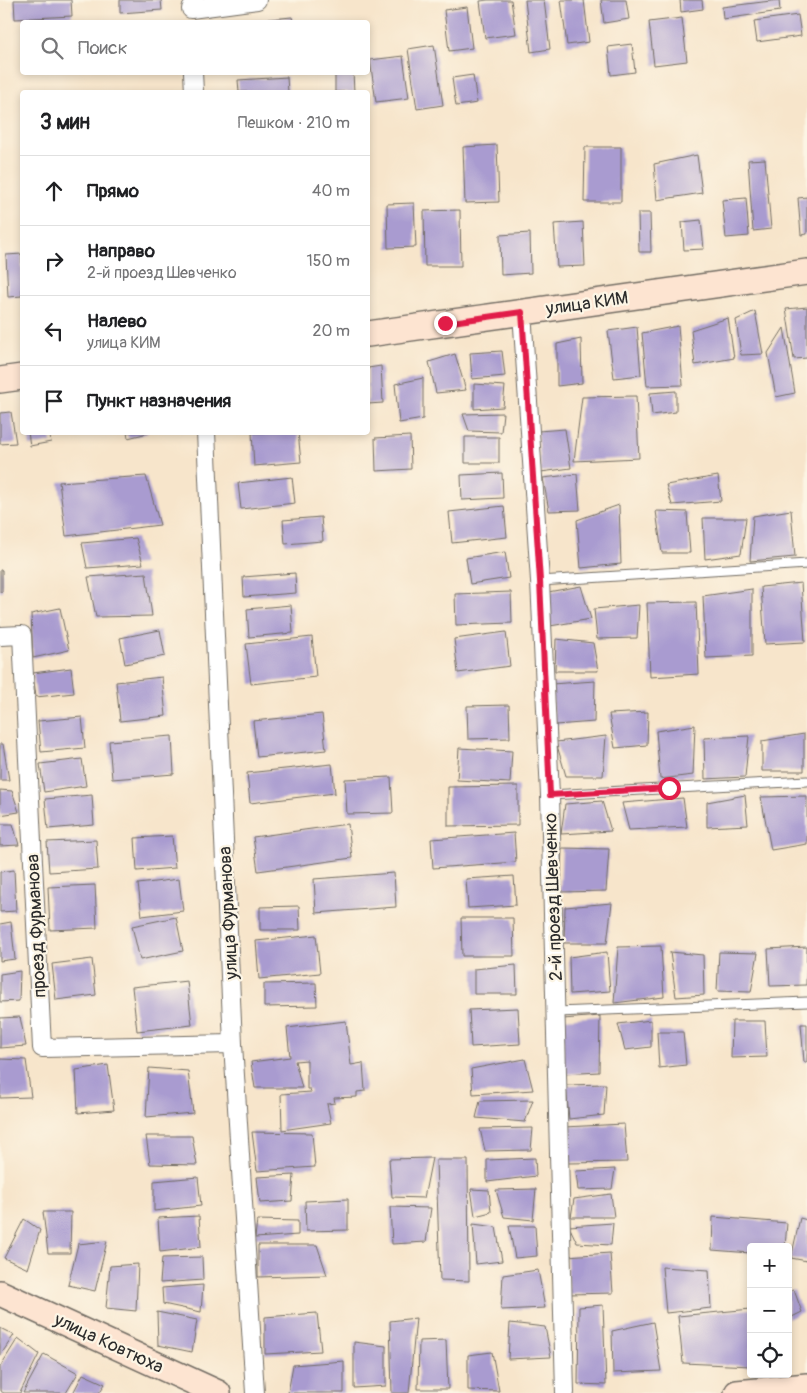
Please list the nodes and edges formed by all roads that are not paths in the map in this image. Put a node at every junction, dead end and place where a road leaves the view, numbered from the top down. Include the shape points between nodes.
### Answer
1 (257, 0) edge
2 (191, 10) edge
3 (193, 75) edge
4 (194, 90) edge
5 (807, 272) edge
6 (522, 312) junction
7 (370, 334) edge
8 (20, 377) edge
9 (0, 380) edge
10 (206, 435) edge
11 (807, 564) edge
12 (540, 581) junction
13 (0, 636) edge
14 (807, 781) edge
15 (550, 795) junction
16 (807, 1002) edge
17 (557, 1012) junction
18 (234, 1044) junction
19 (0, 1293) edge
20 (807, 1386) edge
21 (218, 1393) edge
22 (255, 1393) edge
23 (565, 1393) edge
24 (737, 1393) edge

1 - 2 street
3 - 4 street
5 - 6 street, улица КИМ
6 - 7 street, улица КИМ
6 - 12 street, 2-й проезд Шевченко
8 - 9 street
10 - 18 street, улица Фурманова
11 - 12 lane
12 - 15 street, 2-й проезд Шевченко
13 - 18 street, проезд Фурманова via 22,635 42,1048
14 - 15 lane
15 - 17 street, 2-й проезд Шевченко
16 - 17 lane
17 - 23 street, 2-й проезд Шевченко
18 - 22 street, улица Фурманова
19 - 21 street, улица Ковтюха
20 - 24 street

